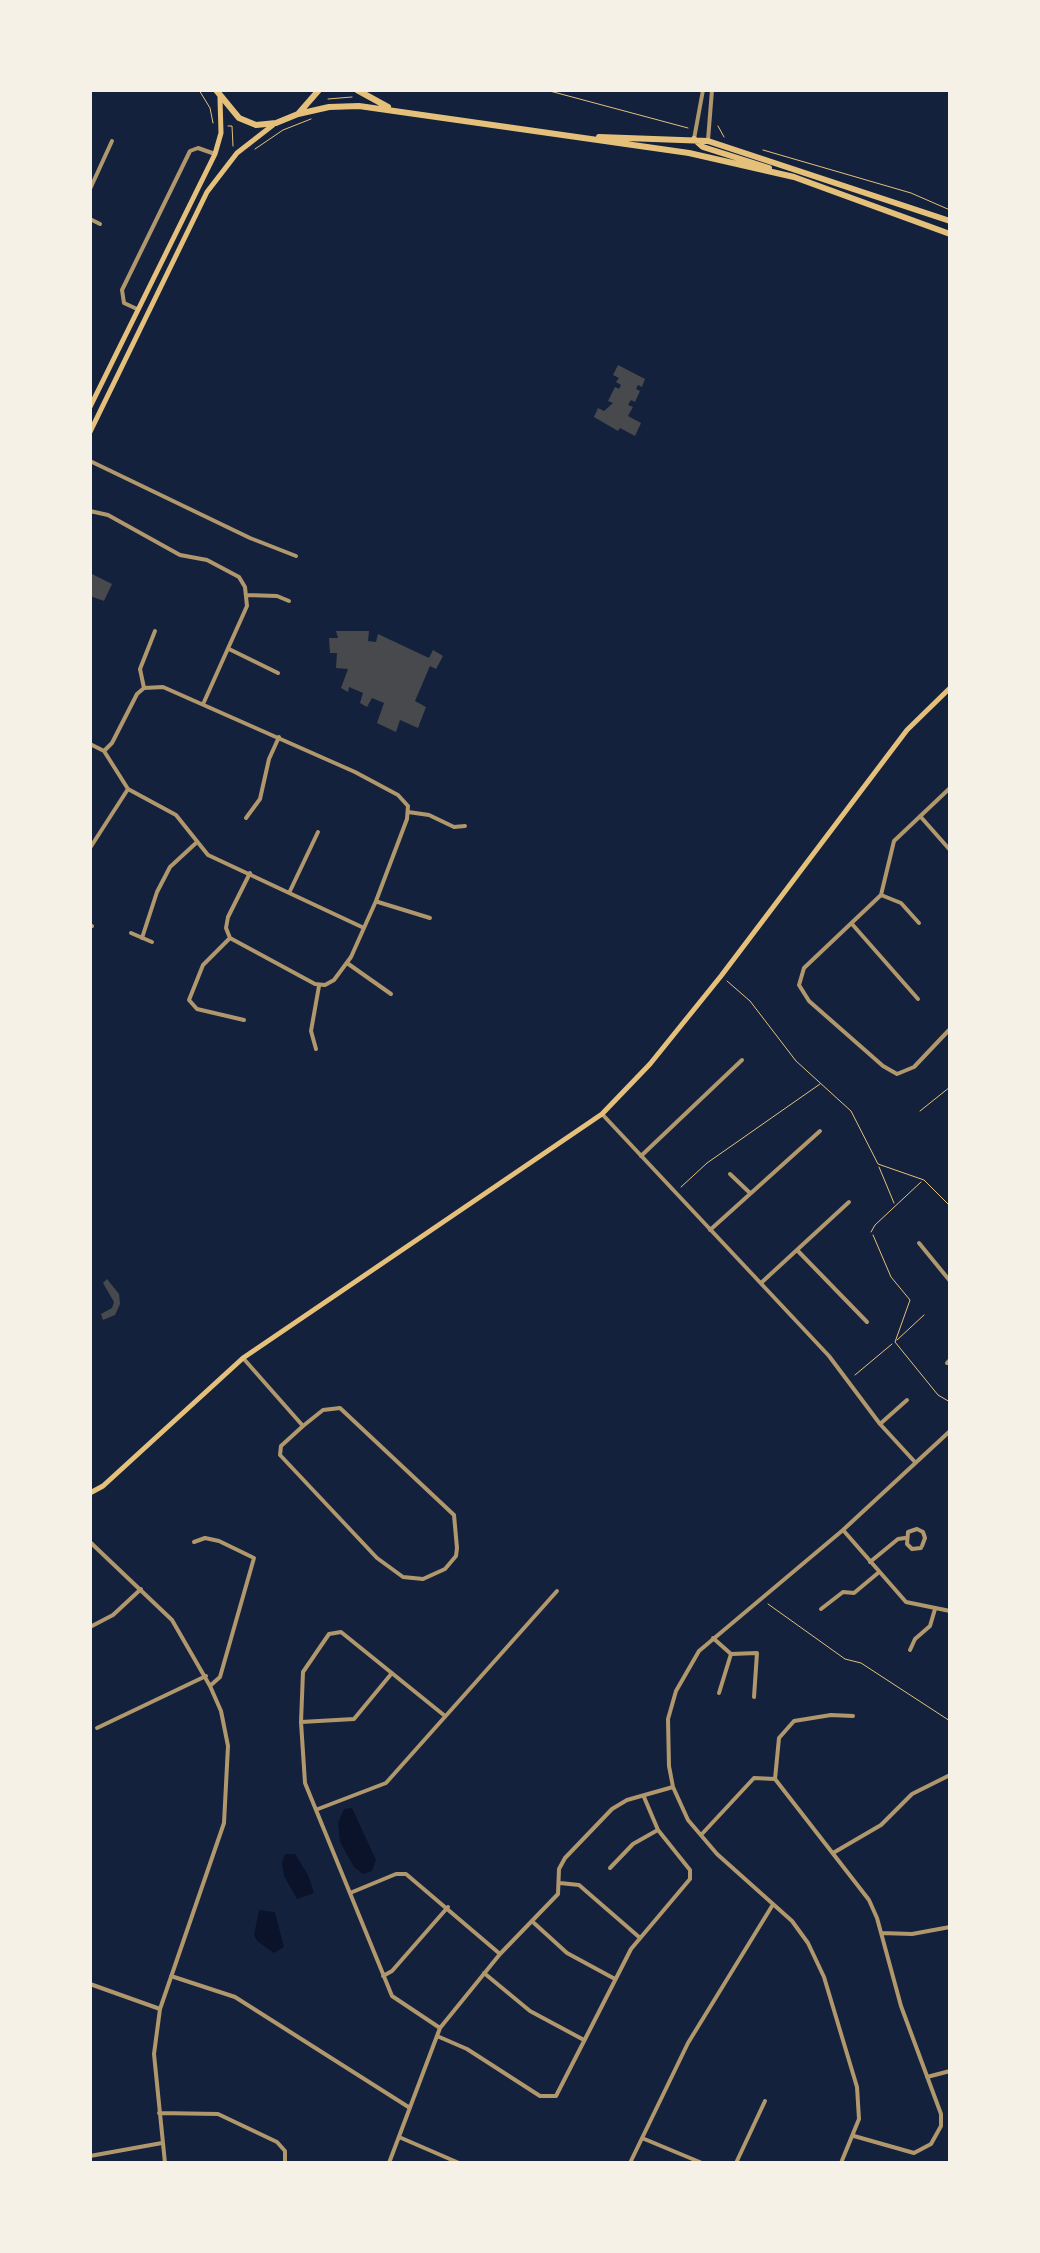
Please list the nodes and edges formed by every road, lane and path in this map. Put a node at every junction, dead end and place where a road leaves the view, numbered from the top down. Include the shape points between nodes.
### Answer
1 (319, 90) edge
2 (358, 90) edge
3 (546, 90) edge
4 (703, 90) edge
5 (712, 90) edge
6 (218, 94) edge
7 (329, 107) junction
8 (394, 110) junction
9 (298, 114) junction
10 (312, 119) dead end
11 (276, 123) junction
12 (709, 125) junction
13 (696, 130) junction
14 (568, 136) junction
15 (694, 140) junction
16 (730, 140) dead end
17 (112, 141) dead end
18 (706, 144) junction
19 (256, 148) dead end
20 (758, 149) dead end
21 (689, 153) junction
22 (215, 154) junction
23 (794, 177) junction
24 (90, 190) edge
25 (950, 210) edge
26 (90, 220) edge
27 (950, 220) edge
28 (100, 224) dead end
29 (950, 234) edge
30 (137, 309) junction
31 (90, 406) edge
32 (90, 432) edge
33 (90, 461) edge
34 (90, 512) edge
35 (296, 556) dead end
36 (247, 596) junction
37 (289, 601) dead end
38 (155, 631) dead end
39 (228, 648) junction
40 (278, 673) dead end
41 (144, 688) junction
42 (950, 688) edge
43 (203, 702) junction
44 (280, 737) junction
45 (90, 744) edge
46 (104, 752) junction
47 (950, 788) edge
48 (128, 790) junction
49 (408, 812) junction
50 (920, 816) junction
51 (246, 818) dead end
52 (465, 826) dead end
53 (318, 832) dead end
54 (196, 843) junction
55 (90, 848) edge
56 (950, 850) edge
57 (250, 872) junction
58 (289, 892) junction
59 (881, 895) junction
60 (376, 901) junction
61 (430, 918) dead end
62 (918, 923) dead end
63 (852, 924) junction
64 (364, 928) junction
65 (130, 933) dead end
66 (142, 938) junction
67 (230, 938) junction
68 (152, 942) dead end
69 (348, 962) junction
70 (721, 976) junction
71 (319, 986) junction
72 (391, 994) dead end
73 (918, 999) dead end
74 (244, 1020) dead end
75 (950, 1029) edge
76 (316, 1049) dead end
77 (742, 1060) dead end
78 (821, 1083) junction
79 (950, 1086) edge
80 (920, 1111) dead end
81 (602, 1114) junction
82 (820, 1131) dead end
83 (640, 1156) junction
84 (878, 1164) junction
85 (730, 1174) dead end
86 (924, 1180) junction
87 (674, 1193) junction
88 (750, 1193) junction
89 (849, 1202) dead end
90 (895, 1206) junction
91 (950, 1206) edge
92 (710, 1230) junction
93 (919, 1243) dead end
94 (797, 1249) junction
95 (950, 1281) edge
96 (761, 1283) junction
97 (924, 1315) dead end
98 (867, 1322) dead end
99 (894, 1342) junction
100 (243, 1358) junction
101 (848, 1380) junction
102 (907, 1400) dead end
103 (950, 1402) edge
104 (880, 1424) junction
105 (304, 1426) junction
106 (950, 1431) edge
107 (914, 1462) junction
108 (90, 1493) edge
109 (197, 1528) dead end
110 (842, 1530) junction
111 (905, 1538) junction
112 (200, 1539) junction
113 (90, 1542) edge
114 (194, 1542) dead end
115 (870, 1562) junction
116 (878, 1573) junction
117 (141, 1589) junction
118 (558, 1591) dead end
119 (760, 1598) junction
120 (935, 1608) junction
121 (821, 1609) dead end
122 (950, 1611) edge
123 (90, 1627) edge
124 (713, 1638) junction
125 (910, 1650) dead end
126 (731, 1654) junction
127 (392, 1673) junction
128 (206, 1676) junction
129 (210, 1686) junction
130 (719, 1693) dead end
131 (754, 1697) dead end
132 (445, 1716) junction
133 (853, 1716) dead end
134 (950, 1721) edge
135 (301, 1722) junction
136 (97, 1728) dead end
137 (950, 1775) edge
138 (775, 1778) junction
139 (673, 1787) junction
140 (643, 1796) junction
141 (316, 1810) junction
142 (658, 1830) junction
143 (701, 1836) junction
144 (833, 1853) junction
145 (610, 1868) dead end
146 (560, 1883) junction
147 (350, 1893) junction
148 (772, 1906) junction
149 (448, 1907) junction
150 (532, 1922) junction
151 (950, 1926) edge
152 (882, 1933) junction
153 (638, 1938) junction
154 (500, 1954) junction
155 (484, 1974) junction
156 (171, 1976) junction
157 (383, 1976) junction
158 (615, 1979) junction
159 (90, 1984) edge
160 (160, 2009) junction
161 (440, 2028) junction
162 (437, 2036) junction
163 (584, 2040) junction
164 (950, 2071) edge
165 (926, 2077) junction
166 (764, 2101) dead end
167 (410, 2108) junction
168 (159, 2113) junction
169 (854, 2136) junction
170 (399, 2137) junction
171 (642, 2138) junction
172 (162, 2143) junction
173 (90, 2156) edge
174 (165, 2163) edge
175 (285, 2163) edge
176 (389, 2163) edge
177 (458, 2163) edge
178 (630, 2163) edge
179 (702, 2163) edge
180 (736, 2163) edge
181 (842, 2163) edge

1 - 9 highway
2 - 7 path via 354,97 328,99
2 - 8 highway
3 - 13 path
4 - 13 street
5 - 12 street
6 - 11 highway via 249,124
6 - 22 main road
7 - 8 highway
7 - 9 highway
8 - 14 highway
9 - 11 highway
10 - 19 path
11 - 32 main road via 237,153 207,192
12 - 16 path
12 - 18 street
13 - 15 street
14 - 15 highway
14 - 21 highway
15 - 18 highway
17 - 24 street
18 - 21 highway
18 - 23 highway
18 - 27 highway
20 - 25 path
21 - 23 highway
22 - 30 main road
22 - 30 street via 190,152 122,290 124,303
23 - 29 highway
26 - 28 street
30 - 31 main road
33 - 35 street
34 - 36 street via 239,577
36 - 37 street
36 - 39 street
38 - 41 street via 140,669
39 - 40 street
39 - 43 street
41 - 43 street via 163,686
41 - 46 street
42 - 70 main road via 906,730
43 - 44 street
44 - 49 street via 394,792
44 - 51 street via 260,799
45 - 46 street
46 - 48 street
47 - 50 street
48 - 54 street via 168,808
48 - 55 street
49 - 52 street
49 - 60 street
50 - 56 street
50 - 59 street via 894,842
53 - 58 street
54 - 57 street via 208,856
54 - 66 street via 170,867
57 - 58 street
57 - 67 street via 226,922
58 - 64 street
59 - 62 street via 901,903
59 - 63 street
60 - 61 street
60 - 64 street
63 - 73 street
63 - 75 street via 804,968 800,984 810,1001 897,1074 914,1067
64 - 69 street
65 - 66 street
66 - 68 street
67 - 71 street
67 - 74 street via 210,955 188,1000 197,1009
69 - 71 street
69 - 72 street
70 - 78 path
70 - 81 main road
71 - 76 street via 310,1031
77 - 83 street
78 - 84 path via 852,1111
78 - 87 path
79 - 80 path
81 - 83 street
81 - 100 main road
82 - 88 street
83 - 87 street
84 - 86 path
84 - 90 path
85 - 88 street
86 - 90 path
86 - 91 path
87 - 92 street
88 - 92 street
89 - 94 street
90 - 99 path via 872,1234 910,1300
92 - 96 street
93 - 95 street
94 - 96 street
94 - 98 street
96 - 101 street
97 - 99 path
99 - 101 path
99 - 103 path
100 - 105 street
100 - 108 main road
101 - 104 street
102 - 104 street
104 - 107 street
105 - 105 street via 322,1410 340,1408 454,1515 458,1548 444,1569 424,1579 403,1577 376,1558 280,1455
106 - 107 street
107 - 110 street
109 - 112 street
110 - 115 street
110 - 119 street
111 - 111 street via 910,1530 925,1538 921,1547 909,1547
111 - 115 street
112 - 114 street
112 - 129 street via 254,1558 220,1677
113 - 117 street
115 - 116 street
116 - 120 street via 906,1602
116 - 121 street
117 - 123 street
117 - 128 street via 172,1620
118 - 132 street
119 - 124 street
119 - 134 path via 845,1659
120 - 122 street
120 - 125 street
124 - 126 street
124 - 139 street via 688,1665 668,1719
126 - 130 street
126 - 131 street via 757,1653
127 - 132 street
127 - 135 street via 354,1719
127 - 135 street via 347,1635 329,1634 303,1672
128 - 129 street
128 - 136 street
129 - 156 street via 228,1746 224,1823
132 - 141 street via 386,1783
133 - 138 street via 794,1722 779,1738
135 - 141 street via 302,1772
137 - 144 street via 912,1794 881,1825
138 - 143 street via 754,1778
138 - 144 street
139 - 140 street
139 - 143 street
140 - 142 street
140 - 146 street via 607,1812 565,1858
141 - 147 street
142 - 145 street
142 - 153 street via 688,1866 690,1879
143 - 148 street
144 - 152 street via 869,1900
146 - 150 street
146 - 153 street via 580,1884
147 - 149 street via 406,1874
147 - 157 street
148 - 169 street via 792,1921 824,1977 857,2087
148 - 171 street via 688,2043
149 - 154 street
149 - 157 street
150 - 154 street
150 - 158 street via 566,1954
151 - 152 street
152 - 165 street
153 - 158 street
154 - 155 street
155 - 161 street
155 - 163 street via 530,2011
156 - 160 street
156 - 167 street via 235,1997
157 - 161 street via 392,1996
158 - 163 street
159 - 160 street
160 - 168 street via 154,2054
161 - 162 street
162 - 163 street via 552,2098
162 - 167 street
164 - 165 street
165 - 169 street via 942,2126 924,2150 905,2152
166 - 180 street
167 - 170 street
168 - 172 street
168 - 175 street via 218,2114 277,2142
169 - 181 street
170 - 176 street
170 - 177 street
171 - 178 street
171 - 179 street
172 - 173 street
172 - 174 street

